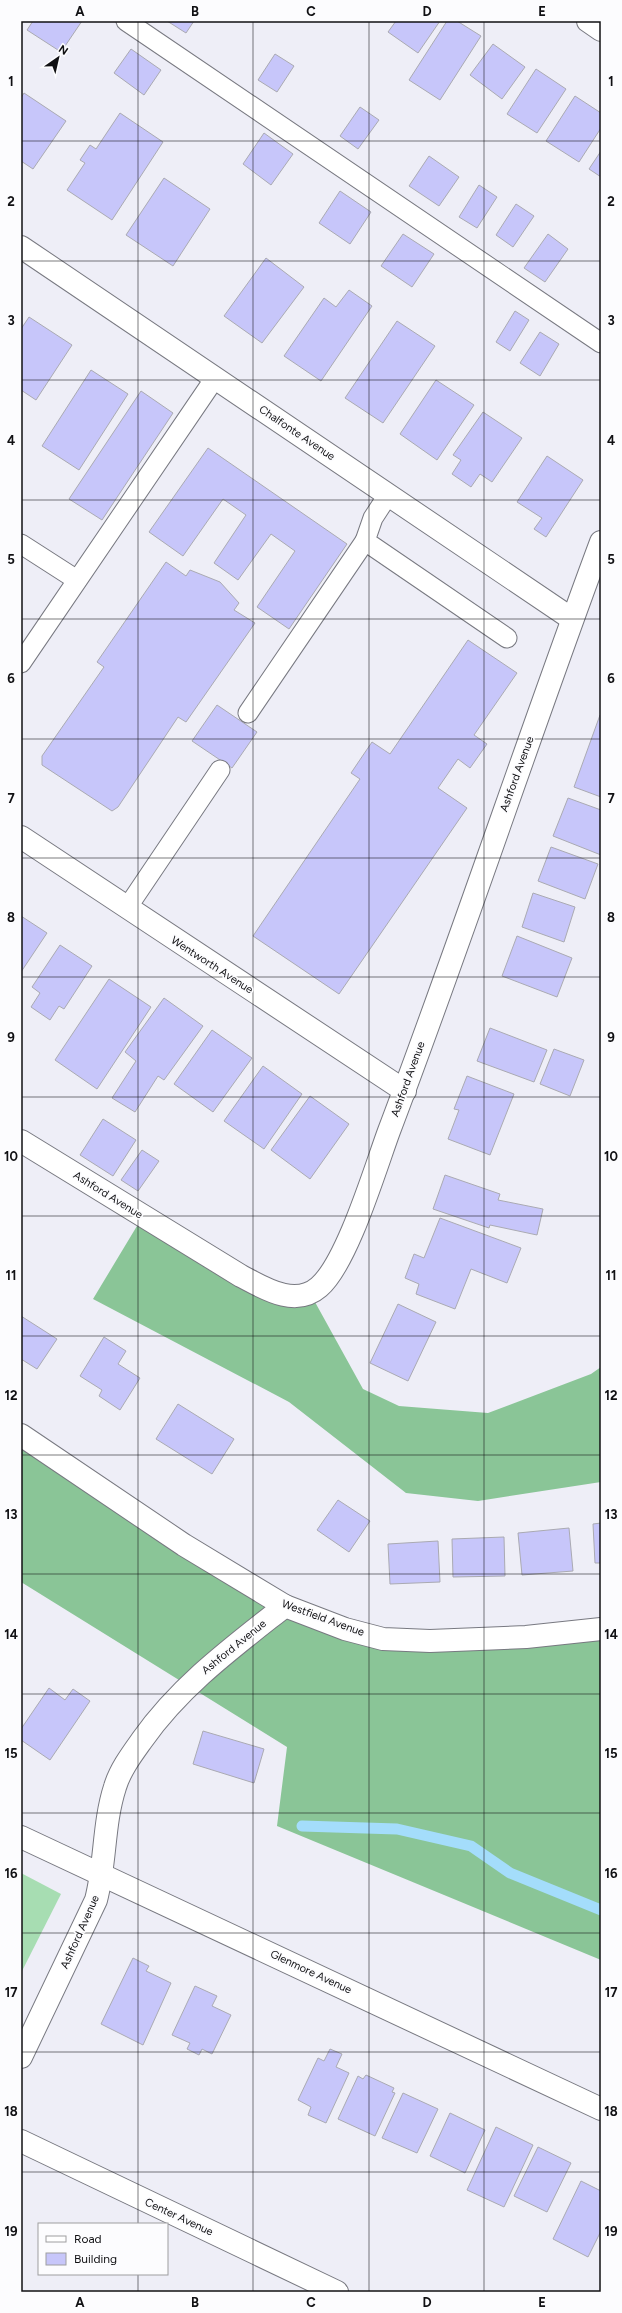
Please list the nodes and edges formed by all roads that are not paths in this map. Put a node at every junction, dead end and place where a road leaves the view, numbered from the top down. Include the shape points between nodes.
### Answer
1 (126, 21) edge
2 (588, 21) edge
3 (601, 30) edge
4 (21, 247) edge
5 (601, 343) edge
6 (215, 378) junction
7 (388, 495) junction
8 (365, 541) junction
9 (601, 542) edge
10 (21, 544) edge
11 (77, 580) junction
12 (572, 619) junction
13 (507, 638) dead end
14 (21, 663) edge
15 (248, 713) dead end
16 (220, 770) dead end
17 (21, 837) edge
18 (127, 908) junction
19 (404, 1091) junction
20 (21, 1141) edge
21 (21, 1436) edge
22 (285, 1606) junction
23 (601, 1629) edge
24 (21, 1837) edge
25 (102, 1877) junction
26 (21, 2057) edge
27 (601, 2109) edge
28 (21, 2141) edge
29 (337, 2292) edge

1 - 5 lane
2 - 3 street
4 - 6 street, Chalfonte Avenue
6 - 7 street, Chalfonte Avenue
6 - 11 lane
7 - 8 lane via 373,518
7 - 12 street, Chalfonte Avenue
8 - 13 lane
8 - 15 lane
9 - 12 street, Ashford Avenue
10 - 11 lane
11 - 14 lane
12 - 19 street, Ashford Avenue
16 - 18 lane
17 - 18 street, Wentworth Avenue
18 - 19 street, Wentworth Avenue
19 - 20 street, Ashford Avenue via 342,1254 320,1286 310,1294 295,1296 274,1293 241,1276
21 - 22 street, Westfield Avenue via 184,1545
22 - 23 street, Westfield Avenue via 345,1629 383,1639 430,1641 526,1637
22 - 25 street, Ashford Avenue via 188,1685 159,1716 130,1757 116,1785 106,1818
24 - 25 street, Glenmore Avenue
25 - 26 street, Ashford Avenue via 96,1900
25 - 27 street, Glenmore Avenue via 138,1891
28 - 29 street, Center Avenue

